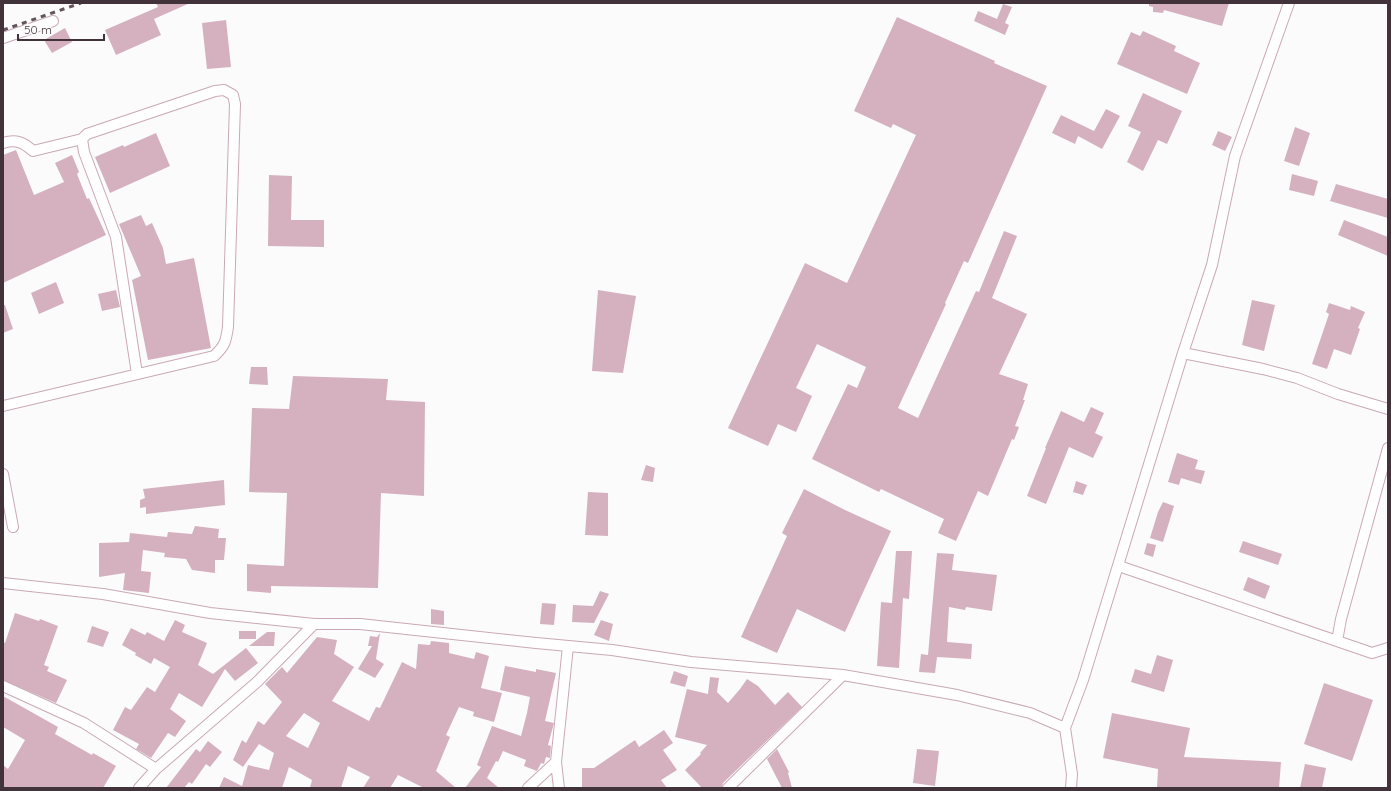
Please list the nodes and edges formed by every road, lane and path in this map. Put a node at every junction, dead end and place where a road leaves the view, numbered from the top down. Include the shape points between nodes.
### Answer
1 (1289, 3) edge
2 (53, 21) dead end
3 (3, 38) edge
4 (82, 139) junction
5 (3, 143) edge
6 (1183, 353) junction
7 (137, 374) junction
8 (3, 406) edge
9 (1388, 409) edge
10 (1388, 448) edge
11 (3, 474) edge
12 (13, 527) dead end
13 (1119, 566) junction
14 (3, 583) edge
15 (314, 624) junction
16 (1337, 641) junction
17 (568, 646) junction
18 (1388, 648) edge
19 (843, 675) junction
20 (3, 686) edge
21 (1065, 728) junction
22 (556, 762) junction
23 (156, 769) junction
24 (141, 787) edge
25 (528, 788) edge
26 (559, 788) edge
27 (728, 788) edge
28 (1071, 788) edge

1 - 6 street via 1235,156 1212,265
2 - 3 street
4 - 5 street via 33,151 24,143
4 - 7 street via 84,152 116,237
4 - 7 street via 87,134 215,91 224,90 233,95 235,104 226,341 214,356
6 - 9 street via 1297,378
6 - 13 street
7 - 8 street
10 - 16 street
11 - 12 street
13 - 16 street
13 - 21 street via 1084,680
14 - 15 street via 103,594 210,613
15 - 17 street via 360,624
15 - 23 street via 257,682
16 - 18 street via 1372,653
17 - 19 street via 691,662
17 - 22 street
19 - 21 street via 957,695 1030,713
19 - 27 street
20 - 23 street via 84,723
21 - 28 street via 1072,774
22 - 25 street
22 - 26 street
23 - 24 street

